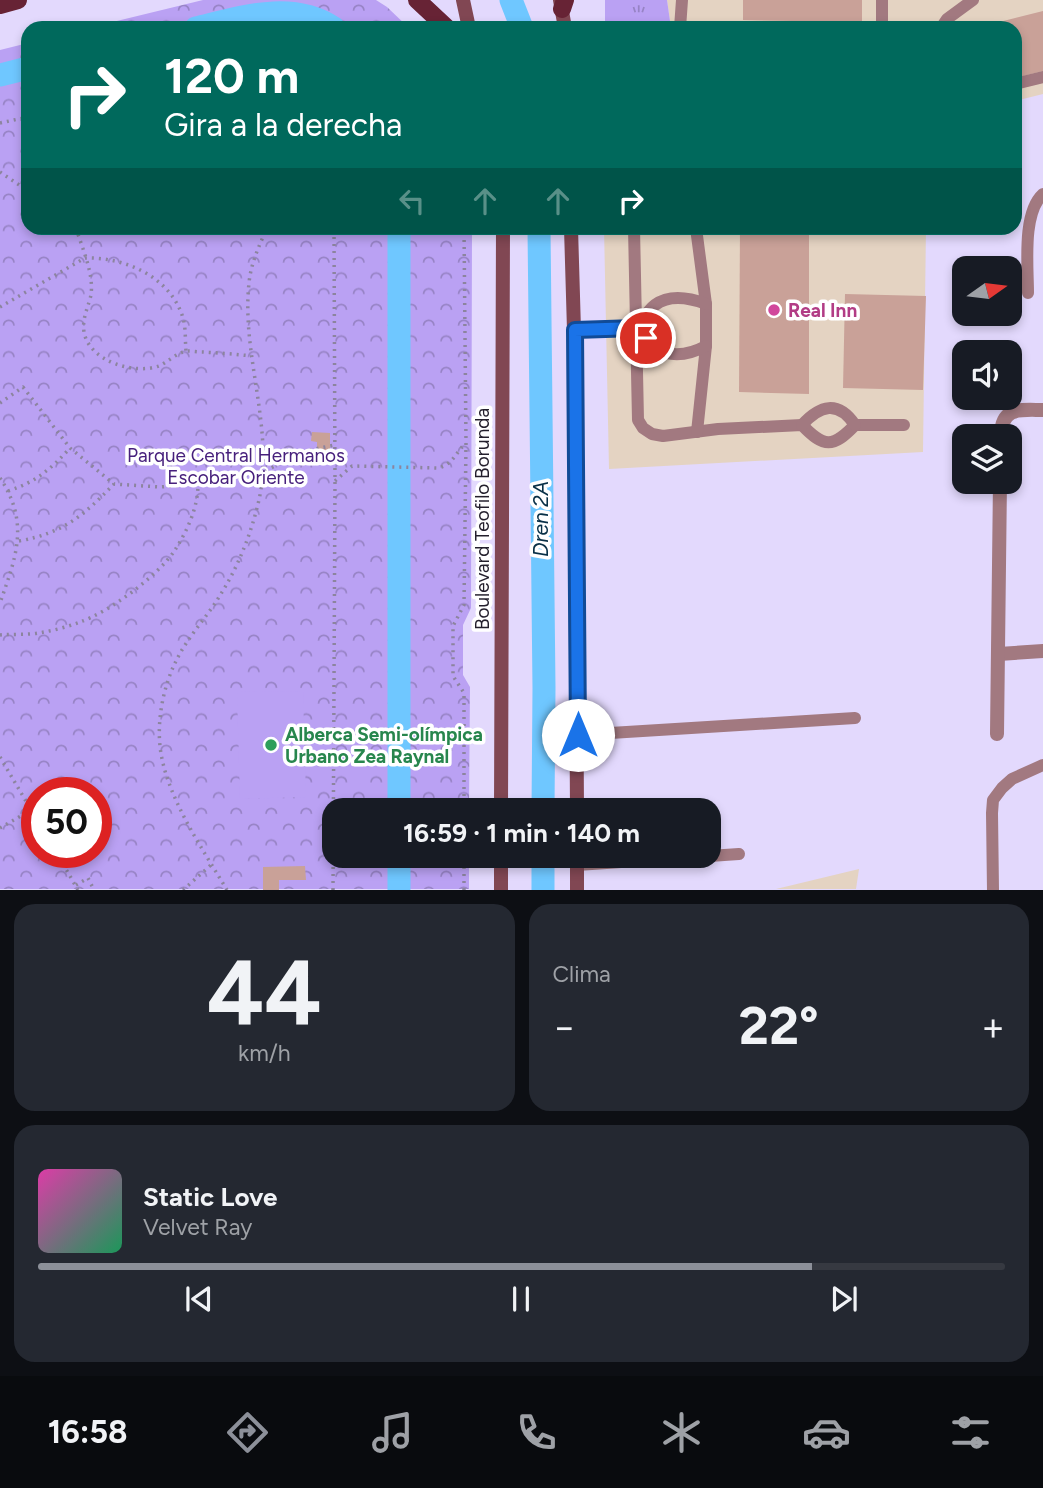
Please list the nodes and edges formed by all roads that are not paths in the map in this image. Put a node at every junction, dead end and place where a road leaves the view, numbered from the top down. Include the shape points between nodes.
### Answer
1 (18, 0) edge
2 (418, 0) edge
3 (463, 0) edge
4 (682, 0) edge
5 (882, 0) edge
6 (974, 0) edge
7 (562, 3) edge
8 (0, 5) edge
9 (439, 21) edge
10 (468, 21) edge
11 (564, 21) edge
12 (680, 21) edge
13 (882, 21) edge
14 (946, 21) edge
15 (1043, 77) edge
16 (1022, 82) edge
17 (1043, 194) edge
18 (503, 235) edge
19 (571, 235) edge
20 (634, 235) edge
21 (697, 235) edge
22 (1027, 293) dead end
23 (706, 304) junction
24 (636, 328) junction
25 (575, 330) junction
26 (706, 346) junction
27 (1043, 410) edge
28 (1002, 424) edge
29 (802, 425) junction
30 (855, 425) junction
31 (904, 425) dead end
32 (698, 432) junction
33 (1000, 494) edge
34 (1043, 651) edge
35 (999, 654) junction
36 (855, 718) dead end
37 (997, 734) dead end
38 (578, 735) junction
39 (1043, 765) edge
40 (501, 798) edge
41 (578, 798) edge
42 (739, 854) dead end
43 (721, 855) edge
44 (501, 868) edge
45 (577, 868) edge
46 (501, 890) edge
47 (577, 890) edge
48 (993, 890) edge

1 - 8 main road
2 - 9 main road
3 - 10 main road
4 - 12 lane
5 - 13 lane
6 - 14 lane
7 - 11 main road
15 - 16 lane
17 - 22 lane via 1029,225
18 - 40 main road, Boulevard Teofilo Borunda
19 - 25 main road
20 - 24 lane
21 - 23 lane
23 - 24 lane via 667,300 655,305
23 - 26 lane
24 - 25 lane
24 - 26 lane via 655,348 667,352 681,355
24 - 32 lane via 638,420 652,434
25 - 38 main road
26 - 32 lane
27 - 28 street via 1017,410
29 - 30 lane via 814,438 831,442
29 - 30 lane via 811,415 830,408 848,414
29 - 32 lane
30 - 31 lane
33 - 35 street
34 - 35 street
35 - 37 street
36 - 38 lane
38 - 41 main road
39 - 48 lane via 1012,779 993,800
42 - 43 lane
44 - 46 main road
45 - 47 main road

